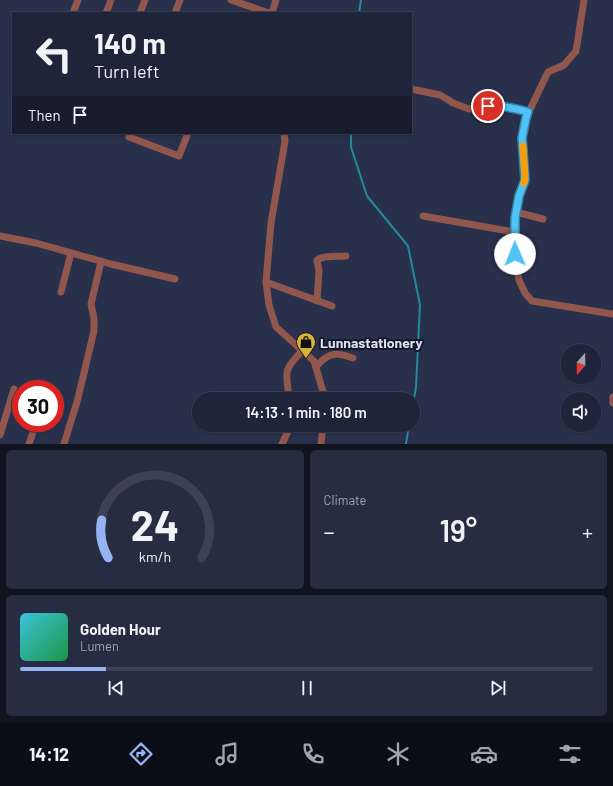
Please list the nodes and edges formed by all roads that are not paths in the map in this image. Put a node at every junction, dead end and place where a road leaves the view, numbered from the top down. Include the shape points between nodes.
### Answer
1 (78, 0) edge
2 (111, 0) edge
3 (145, 0) edge
4 (180, 0) edge
5 (231, 0) edge
6 (276, 0) edge
7 (584, 0) edge
8 (73, 12) edge
9 (106, 12) edge
10 (140, 12) edge
11 (175, 12) edge
12 (267, 12) edge
13 (270, 12) edge
14 (412, 89) edge
15 (528, 112) junction
16 (130, 134) edge
17 (188, 134) edge
18 (284, 134) edge
19 (516, 212) junction
20 (423, 216) dead end
21 (543, 219) dead end
22 (514, 232) junction
23 (0, 236) edge
24 (71, 253) junction
25 (346, 256) dead end
26 (102, 262) junction
27 (175, 279) dead end
28 (266, 282) junction
29 (61, 292) dead end
30 (317, 300) junction
31 (332, 306) dead end
32 (613, 314) edge
33 (302, 351) junction
34 (353, 358) dead end
35 (316, 367) junction
36 (288, 392) edge
37 (323, 392) edge
38 (12, 396) edge
39 (613, 397) edge
40 (613, 403) edge
41 (33, 432) edge
42 (288, 432) edge
43 (322, 432) edge
44 (0, 435) edge
45 (29, 444) edge
46 (64, 444) edge
47 (282, 444) edge
48 (321, 444) edge

1 - 8 street
2 - 9 street
3 - 10 street
4 - 11 street
5 - 12 street
6 - 13 street
7 - 15 street via 576,51 564,65 548,72
14 - 15 street via 440,95 469,109 498,105
15 - 19 street via 522,138 525,180
16 - 17 street via 129,137 179,156
18 - 28 street via 271,223
19 - 21 street
19 - 22 street
20 - 22 street
22 - 32 street via 519,280 532,301
23 - 24 street
24 - 26 street
24 - 29 street
25 - 30 street via 324,257 317,260
26 - 27 street
26 - 46 street via 91,304 94,331
28 - 30 street
28 - 33 street via 269,305 276,327
30 - 31 street
33 - 35 street via 314,361
33 - 36 street via 287,370
34 - 35 street via 342,354 330,355
35 - 37 street
38 - 44 street
39 - 40 street
41 - 45 street
42 - 47 street
43 - 48 street

